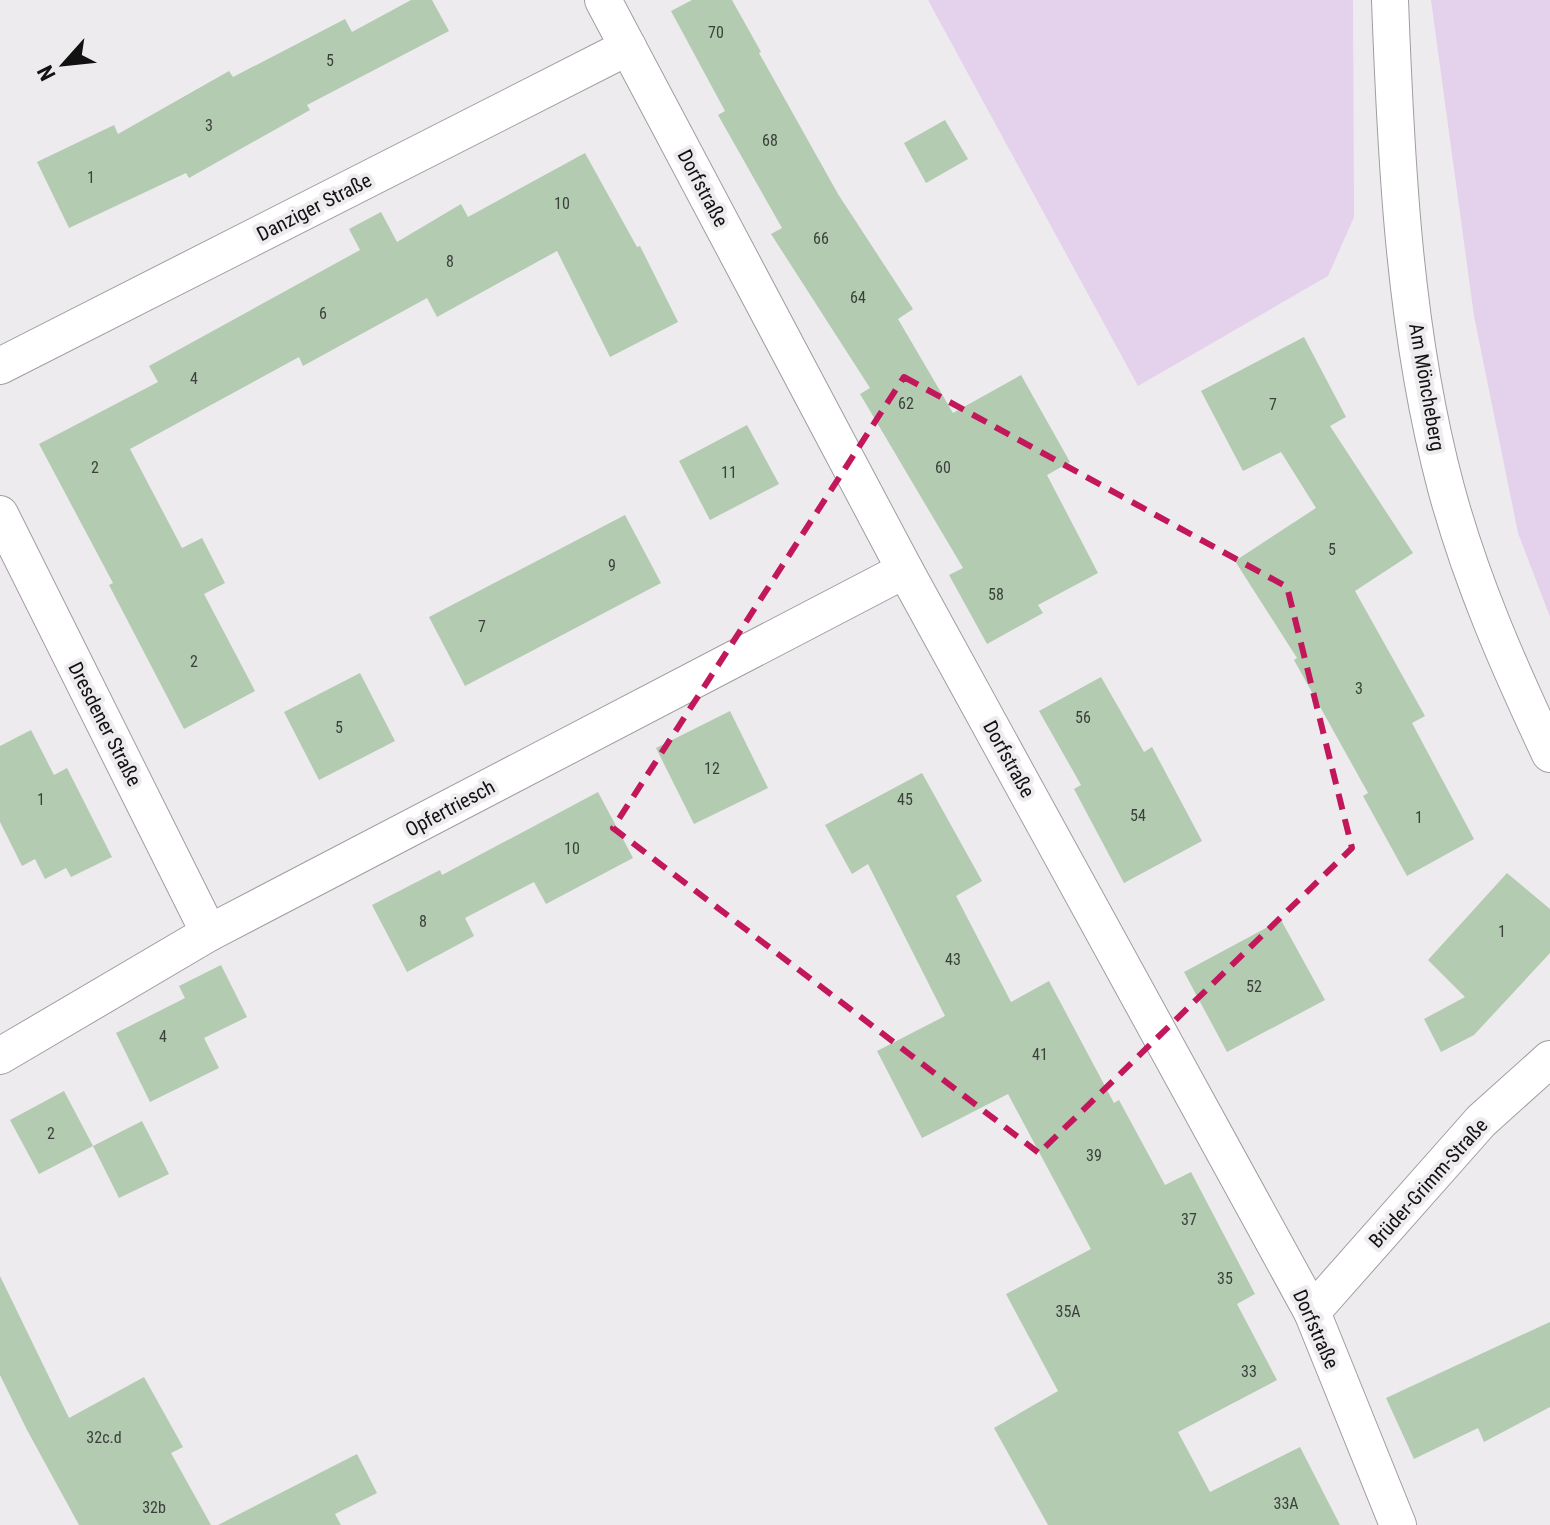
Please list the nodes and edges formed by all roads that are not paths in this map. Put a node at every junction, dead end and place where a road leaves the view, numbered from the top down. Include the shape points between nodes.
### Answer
1 (603, 0) edge
2 (1390, 0) edge
3 (628, 47) junction
4 (0, 366) edge
5 (0, 514) edge
6 (905, 570) junction
7 (1550, 754) edge
8 (209, 933) junction
9 (0, 1056) edge
10 (1550, 1059) edge
11 (1312, 1312) junction
12 (1398, 1525) edge

1 - 3 street, Dorfstraße
2 - 7 street, Am Möncheberg via 1402,210 1423,382 1446,487 1481,600
3 - 4 street, Danziger Straße
3 - 6 street, Dorfstraße
5 - 8 street, Dresdener Straße
6 - 8 street, Opfertriesch
6 - 11 street, Dorfstraße
8 - 9 street, Opfertriesch
10 - 11 street, Brüder-Grimm-Straße via 1481,1121
11 - 12 street, Dorfstraße

